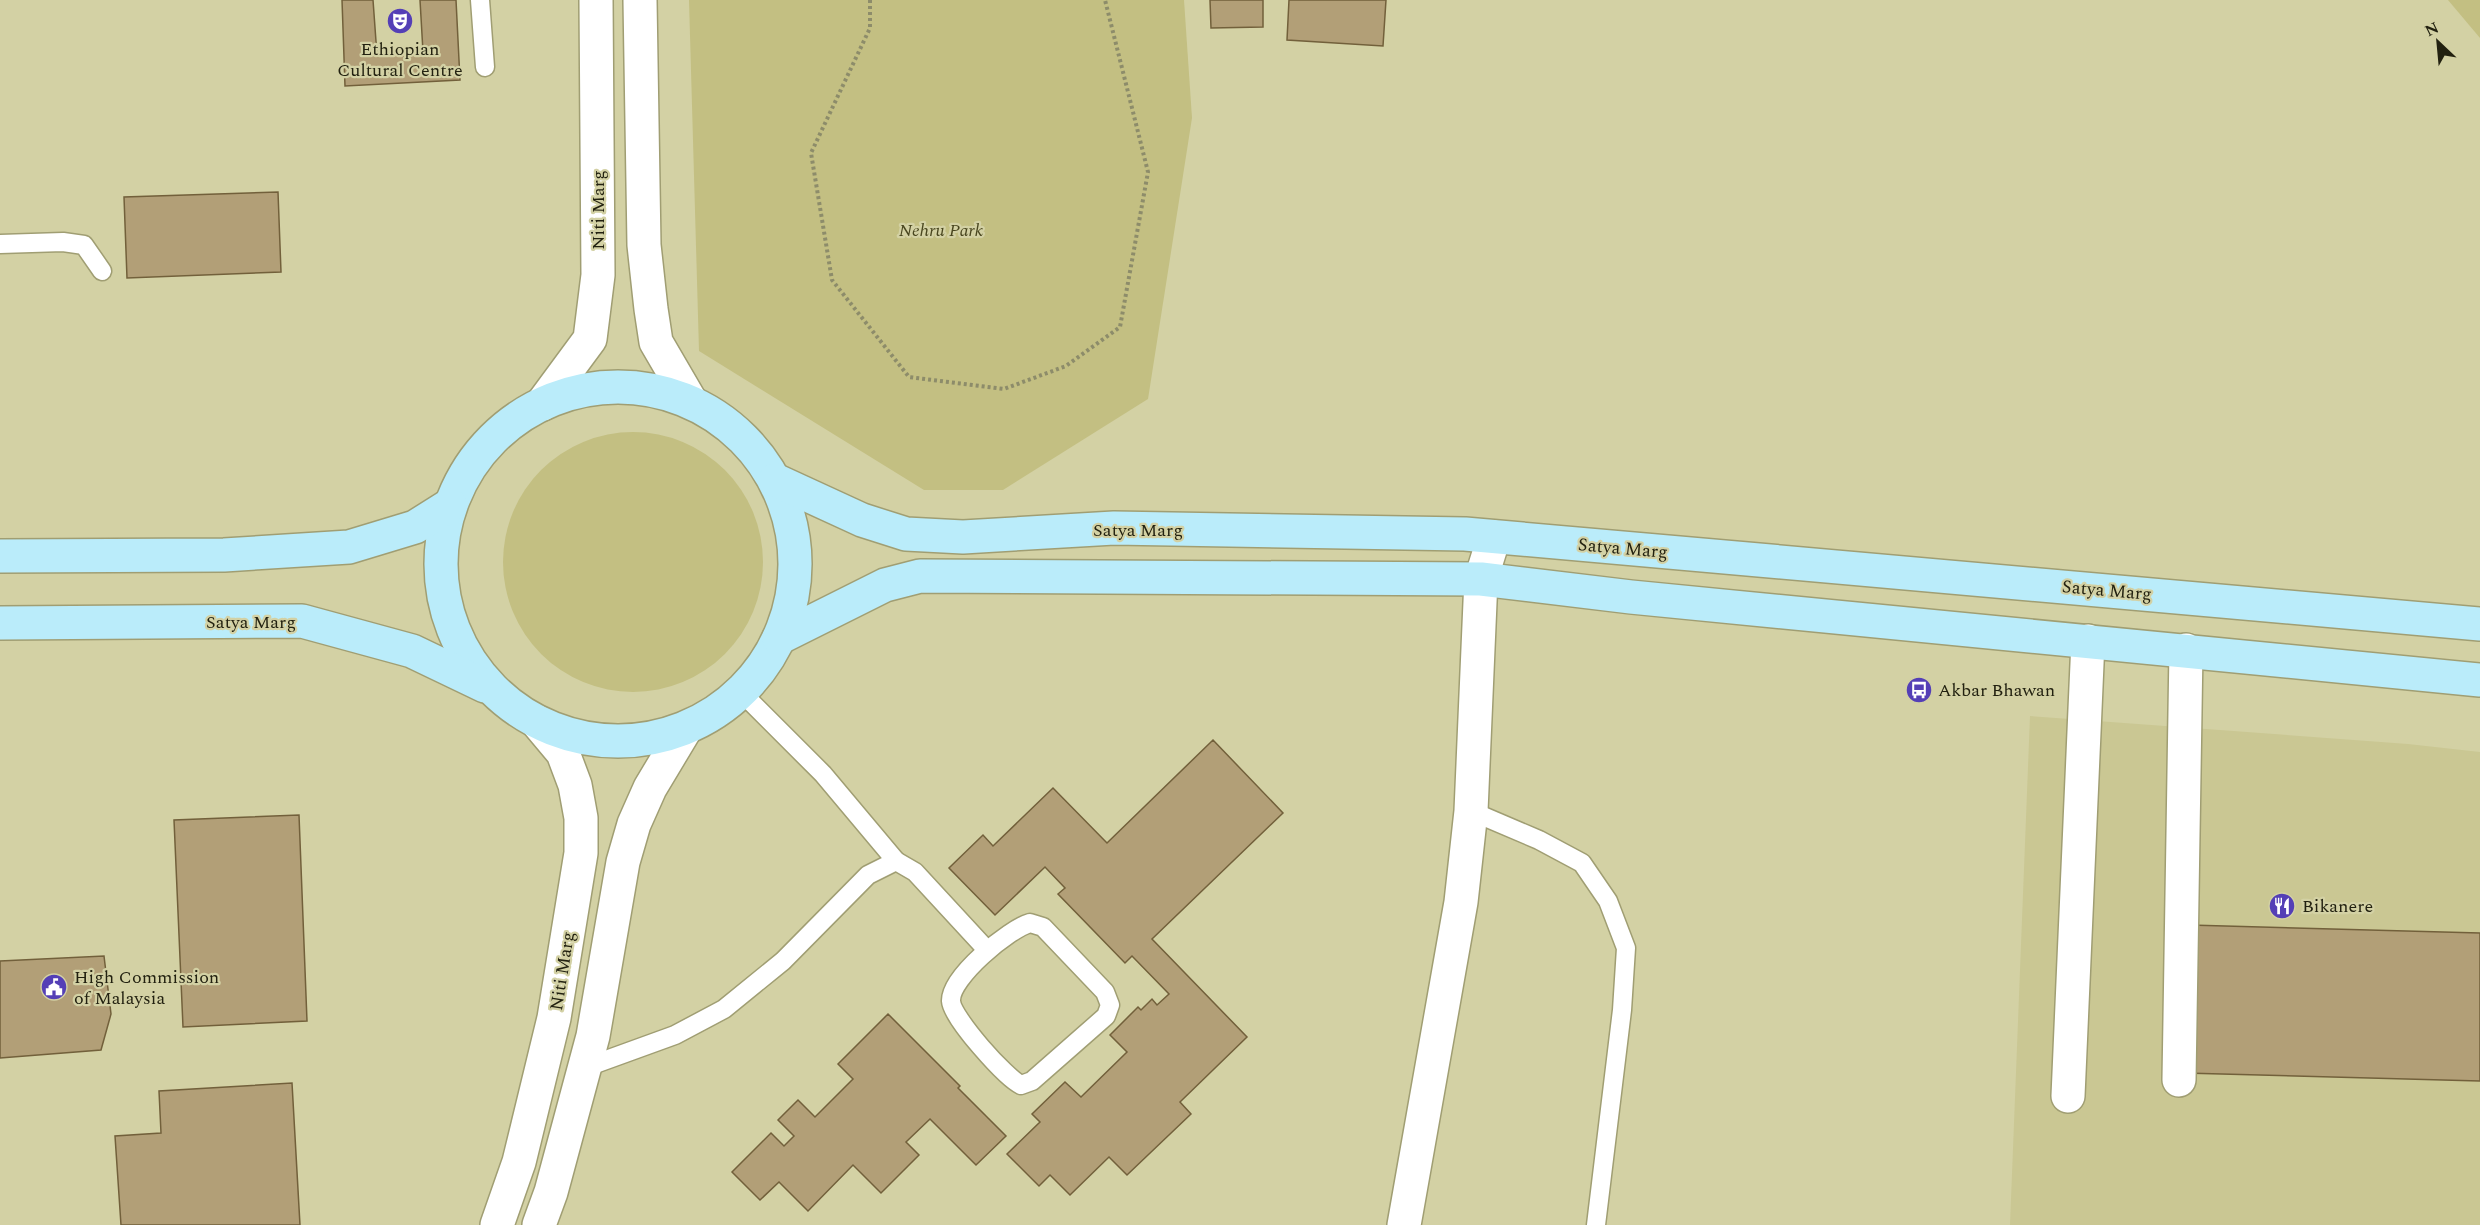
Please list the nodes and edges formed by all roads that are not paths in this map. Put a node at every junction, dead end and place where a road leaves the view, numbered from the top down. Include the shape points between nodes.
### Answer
1 (480, 0) edge
2 (597, 0) edge
3 (640, 0) edge
4 (485, 67) dead end
5 (0, 244) edge
6 (102, 271) dead end
7 (691, 402) junction
8 (542, 404) junction
9 (775, 480) junction
10 (450, 505) junction
11 (1494, 537) junction
12 (0, 556) edge
13 (1481, 579) junction
14 (0, 623) edge
15 (2480, 624) edge
16 (779, 638) junction
17 (2088, 641) junction
18 (2186, 650) junction
19 (2480, 680) edge
20 (490, 688) junction
21 (741, 692) junction
22 (537, 722) junction
23 (686, 728) junction
24 (1471, 811) junction
25 (896, 861) junction
26 (987, 950) junction
27 (585, 1068) junction
28 (2180, 1080) dead end
29 (2068, 1096) dead end
30 (497, 1225) edge
31 (539, 1225) edge
32 (1404, 1225) edge
33 (1596, 1225) edge

1 - 4 lane
2 - 8 street, Niti Marg via 598,275 590,339
3 - 7 street via 644,245 651,309 656,342
5 - 6 lane via 84,245
7 - 8 main road via 631,387 571,393
7 - 9 main road via 731,426 763,460
8 - 10 main road via 503,429 472,463
9 - 11 main road, Satya Marg via 862,520 906,534 963,537 1114,528
9 - 16 main road via 788,510 795,542 791,607
10 - 12 main road via 415,526 349,547 224,555
10 - 20 main road via 440,560 447,615 467,658
11 - 13 street
11 - 15 main road, Satya Marg
13 - 16 main road via 920,576 885,585
13 - 17 main road
13 - 24 street
14 - 20 main road, Satya Marg via 303,621 412,651
16 - 21 main road via 763,667
17 - 18 main road
17 - 29 street
18 - 19 main road
18 - 28 street
20 - 22 main road
21 - 23 main road
21 - 25 lane via 823,774
22 - 23 main road via 572,736 610,741 649,739
22 - 30 street, Niti Marg via 563,753 575,784 581,853 554,1018 519,1162
23 - 27 street via 650,788 634,824 623,862
24 - 32 street via 1461,903
24 - 33 lane via 1582,863 1608,901 1626,948
25 - 26 lane via 915,872
25 - 27 lane via 868,875 783,961 724,1009 675,1035
26 - 26 lane via 955,987 951,1001 954,1012 980,1046 1012,1081 1021,1085 1032,1081 1106,1016 1110,1005 1105,992 1043,927 1030,923 1018,926
27 - 31 street

